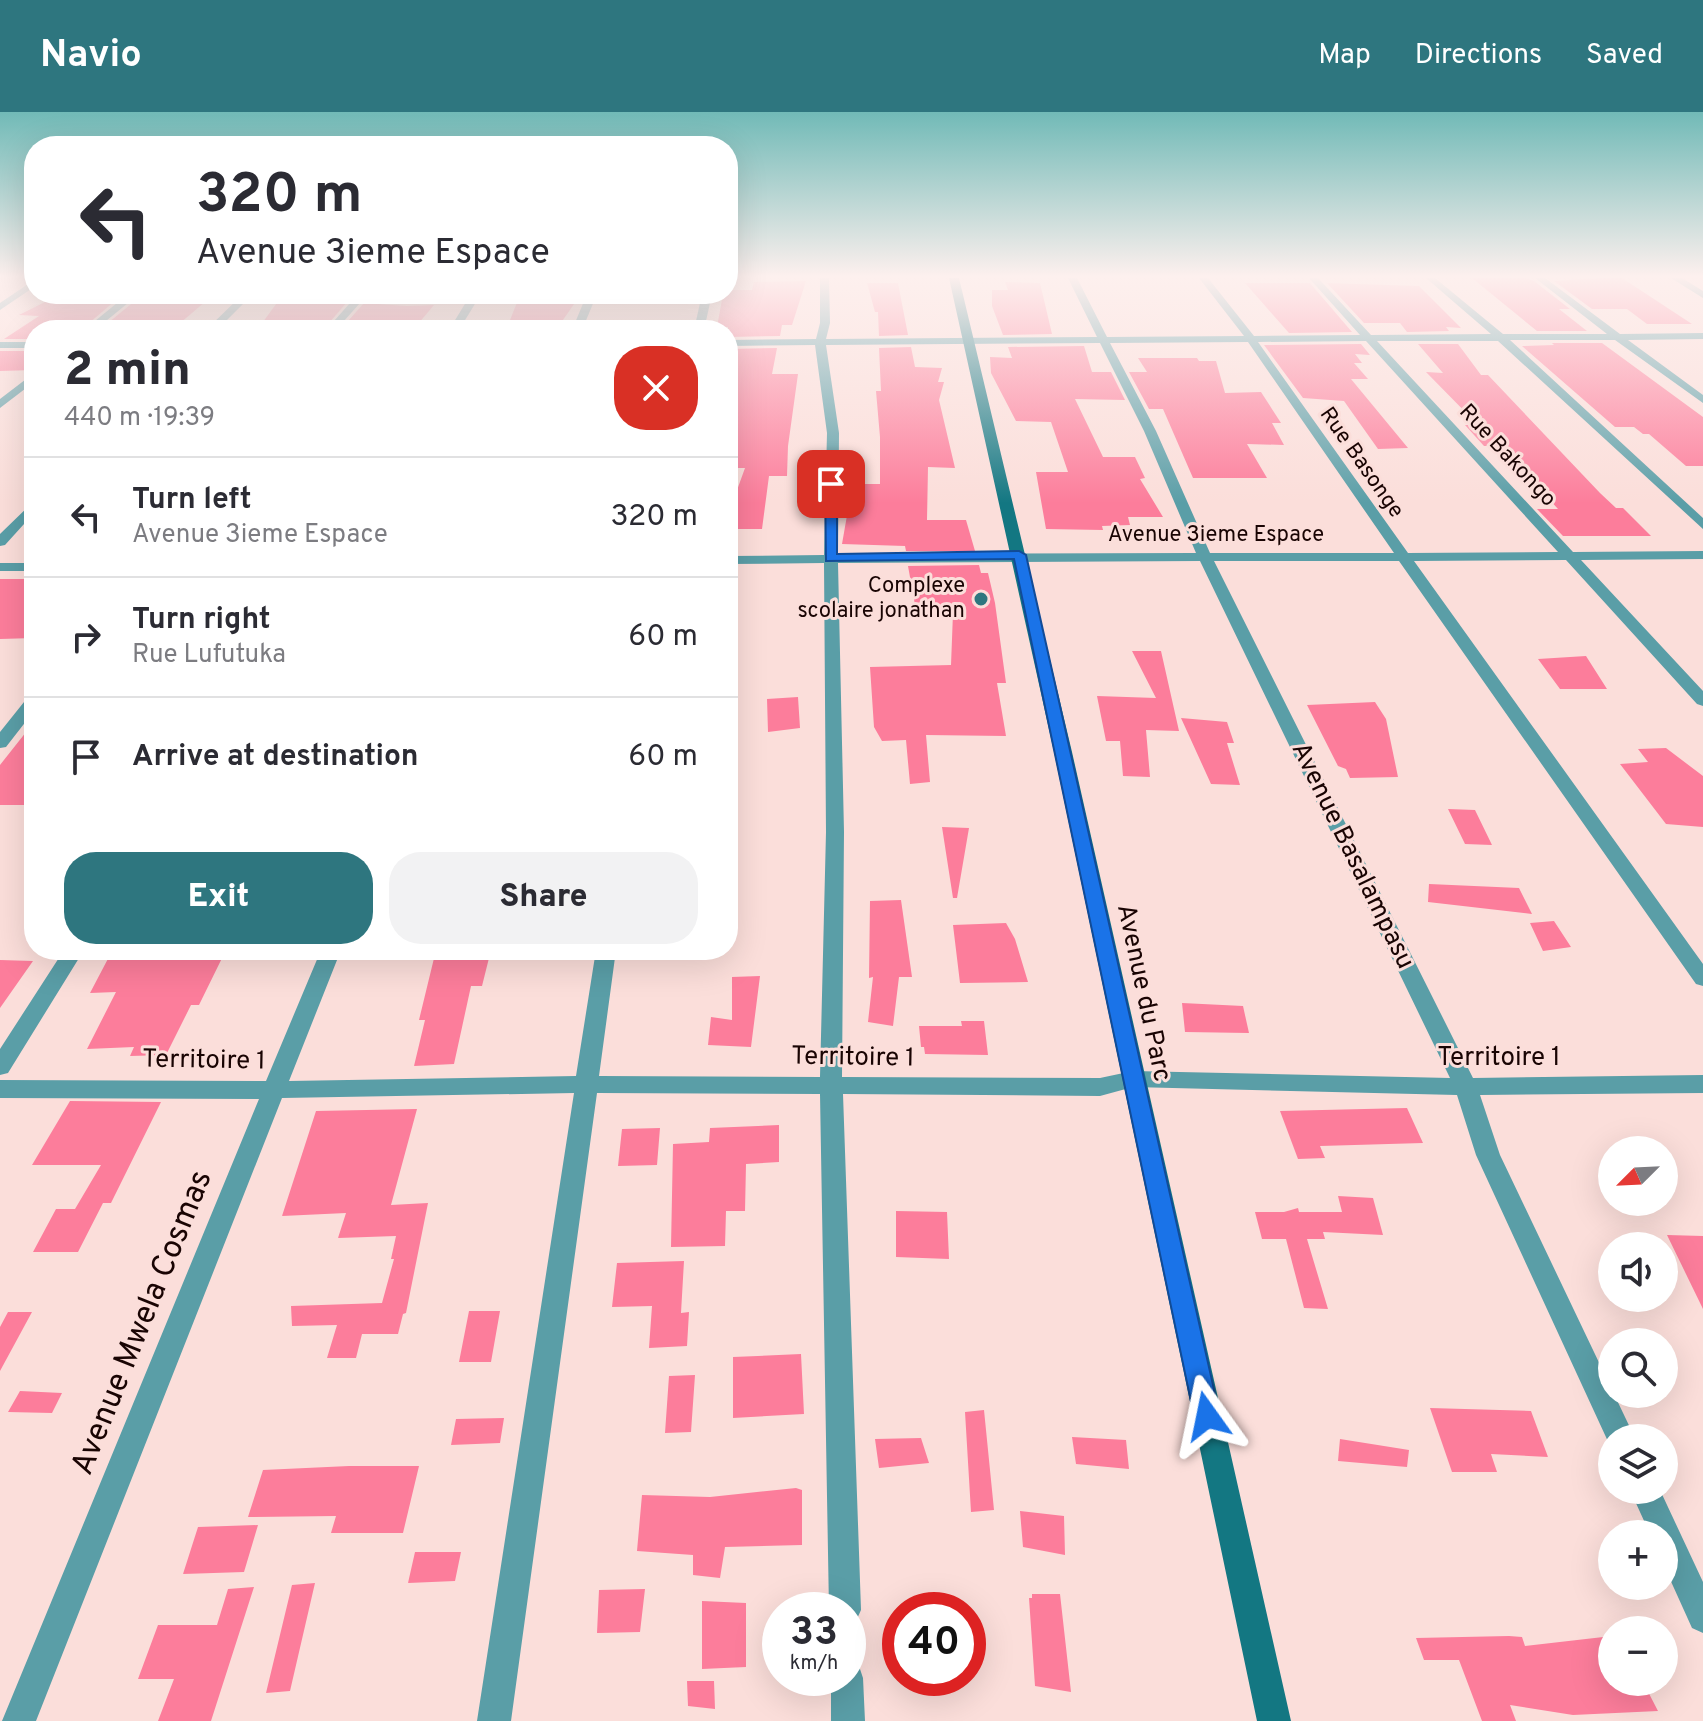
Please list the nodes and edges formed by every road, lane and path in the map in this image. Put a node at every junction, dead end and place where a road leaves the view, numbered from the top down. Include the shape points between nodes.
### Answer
1 (821, 353) edge
2 (970, 353) edge
3 (1111, 353) edge
4 (1261, 353) edge
5 (1385, 353) edge
6 (1517, 353) edge
7 (1641, 353) edge
8 (24, 385) edge
9 (1703, 400) edge
10 (0, 405) edge
11 (24, 516) edge
12 (1703, 525) edge
13 (0, 542) edge
14 (1019, 555) junction
15 (1703, 555) edge
16 (1401, 556) junction
17 (1572, 557) junction
18 (831, 558) junction
19 (1206, 559) junction
20 (738, 560) edge
21 (0, 567) edge
22 (24, 567) edge
23 (1703, 701) edge
24 (24, 713) edge
25 (0, 743) edge
26 (68, 960) edge
27 (327, 960) edge
28 (605, 960) edge
29 (1703, 979) edge
30 (0, 1067) edge
31 (1133, 1079) junction
32 (587, 1084) junction
33 (831, 1084) junction
34 (1703, 1084) edge
35 (1466, 1087) junction
36 (0, 1089) edge
37 (274, 1090) junction
38 (1614, 1424) edge
39 (1651, 1504) edge
40 (845, 1592) edge
41 (1703, 1617) edge
42 (847, 1696) edge
43 (19, 1721) edge
44 (494, 1721) edge
45 (848, 1721) edge
46 (1274, 1721) edge

1 - 18 street via 833,433
2 - 14 street, Avenue du Parc
3 - 19 street, Avenue Basalampasu
4 - 16 street, Rue Basonge
5 - 17 street, Rue Bakongo
6 - 12 street
7 - 9 street
8 - 10 street
11 - 13 street
14 - 18 street, Avenue 3ieme Espace
14 - 19 street, Avenue 3ieme Espace
14 - 31 street, Avenue du Parc
15 - 17 street, Avenue 3ieme Espace
16 - 17 street, Avenue 3ieme Espace
16 - 19 street, Avenue 3ieme Espace
16 - 29 street, Rue Basonge
17 - 23 street, Rue Bakongo
18 - 20 street, Avenue 3ieme Espace
18 - 33 street
19 - 35 street, Avenue Basalampasu
21 - 22 street
24 - 25 street
26 - 30 street
27 - 37 street, Avenue Mwela Cosmas
28 - 32 street
31 - 33 street, Territoire 1 via 1100,1087
31 - 35 street, Territoire 1
31 - 46 street, Avenue du Parc
32 - 33 street, Territoire 1
32 - 37 street, Territoire 1
32 - 44 street
33 - 40 street
34 - 35 street, Territoire 1
35 - 38 street, Avenue Basalampasu via 1488,1155
36 - 37 street, Territoire 1
37 - 43 street, Avenue Mwela Cosmas
39 - 41 street
42 - 45 street

